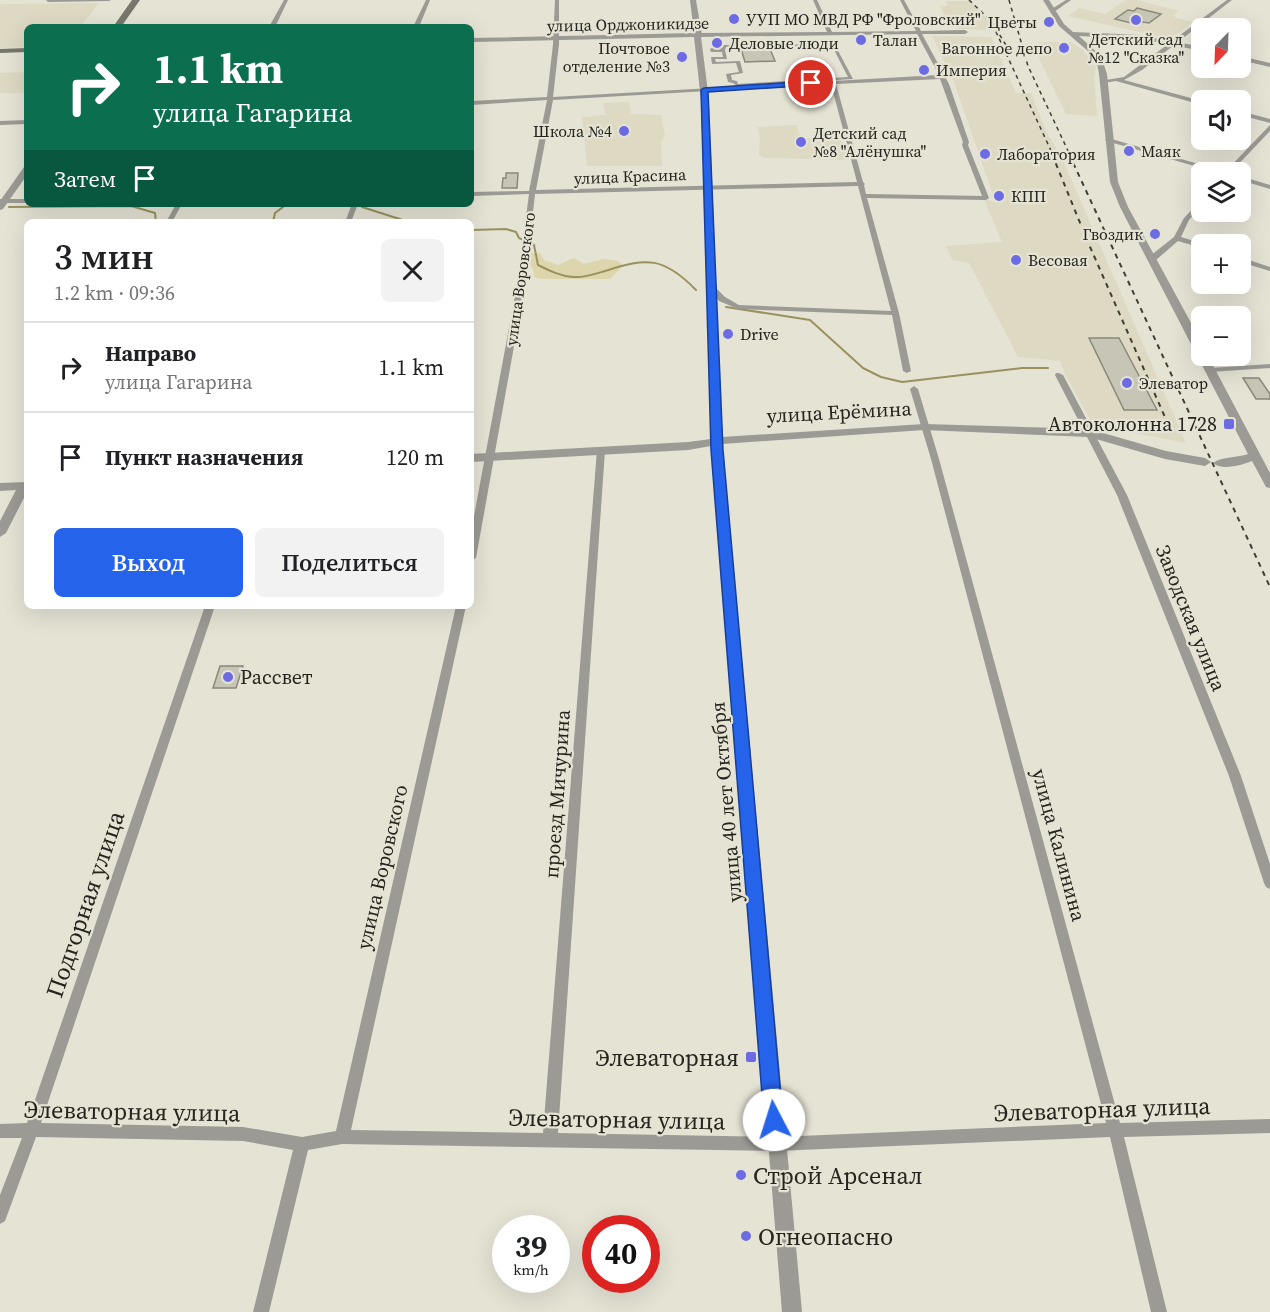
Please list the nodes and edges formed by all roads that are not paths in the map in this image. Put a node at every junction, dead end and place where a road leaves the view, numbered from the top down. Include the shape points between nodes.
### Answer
1 (109, 0) edge
2 (136, 0) edge
3 (286, 0) edge
4 (428, 0) edge
5 (557, 0) edge
6 (693, 0) edge
7 (815, 0) edge
8 (902, 0) edge
9 (1046, 0) edge
10 (1069, 0) edge
11 (1230, 0) edge
12 (48, 1) edge
13 (1052, 11) junction
14 (119, 24) edge
15 (274, 24) edge
16 (417, 24) edge
17 (921, 32) junction
18 (965, 32) dead end
19 (830, 34) junction
20 (1071, 34) junction
21 (699, 35) junction
22 (556, 39) junction
23 (474, 40) edge
24 (1174, 43) junction
25 (1191, 47) edge
26 (24, 50) edge
27 (0, 51) edge
28 (712, 51) joint
29 (1251, 60) edge
30 (1270, 64) edge
31 (942, 77) junction
32 (1118, 80) junction
33 (1103, 81) junction
34 (833, 82) junction
35 (704, 90) junction
36 (550, 100) junction
37 (1191, 100) edge
38 (474, 103) edge
39 (1251, 116) edge
40 (1270, 121) edge
41 (24, 122) edge
42 (0, 123) edge
43 (1270, 127) edge
44 (1108, 140) junction
45 (1237, 162) edge
46 (1191, 164) edge
47 (24, 173) edge
48 (1251, 181) edge
49 (861, 184) junction
50 (1270, 187) edge
51 (708, 188) junction
52 (532, 193) junction
53 (474, 194) edge
54 (865, 196) junction
55 (24, 201) edge
56 (1, 203) edge
57 (1191, 213) edge
58 (1177, 238) junction
59 (1191, 242) edge
60 (1153, 258) junction
61 (1251, 263) edge
62 (1270, 269) edge
63 (711, 288) junction
64 (895, 313) junction
65 (1191, 332) edge
66 (1208, 366) edge
67 (1270, 366) edge
68 (1210, 370) junction
69 (907, 371) dead end
70 (1059, 375) dead end
71 (914, 389) dead end
72 (924, 426) junction
73 (1089, 432) junction
74 (717, 441) junction
75 (601, 450) junction
76 (1255, 455) junction
77 (490, 456) junction
78 (474, 458) edge
79 (1205, 462) dead end
80 (1219, 463) dead end
81 (24, 484) edge
82 (1270, 484) edge
83 (0, 488) edge
84 (24, 488) edge
85 (0, 533) edge
86 (474, 542) edge
87 (209, 609) edge
88 (460, 609) edge
89 (1270, 883) edge
90 (1270, 1126) edge
91 (32, 1130) junction
92 (1115, 1130) junction
93 (0, 1131) edge
94 (342, 1137) junction
95 (550, 1140) junction
96 (776, 1143) junction
97 (302, 1144) junction
98 (0, 1216) edge
99 (261, 1312) edge
100 (792, 1312) edge
101 (1159, 1312) edge

1 - 12 street
2 - 14 main road
3 - 15 street
4 - 16 street
5 - 22 street, улица Воровского
6 - 21 street, улица 40 лет Октября
7 - 19 street
8 - 17 street
9 - 13 street
10 - 13 street
11 - 24 street
13 - 20 street
17 - 18 street, улица Орджоникидзе
17 - 19 street, улица Орджоникидзе
17 - 31 street
19 - 21 street, улица Орджоникидзе
20 - 24 street via 1120,35
20 - 33 street via 1099,57
21 - 22 street, улица Орджоникидзе
21 - 35 street, улица 40 лет Октября
22 - 23 street, улица Орджоникидзе
22 - 36 street, улица Воровского
24 - 25 street
24 - 32 street
26 - 27 main road
28 - 28 street via 724,46 833,45 851,78 737,85 728,74 741,73 738,62 714,63 713,58 725,58 724,51
29 - 30 street
31 - 34 street
31 - 54 street via 986,198
32 - 33 street
32 - 37 street
33 - 44 street
34 - 35 street
34 - 49 street
35 - 36 street
35 - 51 street, улица 40 лет Октября
36 - 38 street
36 - 52 street, улица Воровского
39 - 40 street
41 - 42 street
43 - 45 street
44 - 46 street
44 - 60 street via 1114,182
47 - 56 street
48 - 50 street
49 - 51 street, улица Красина
49 - 54 street
51 - 52 street, улица Красина
51 - 63 street, улица 40 лет Октября
52 - 53 street, улица Красина
52 - 77 street, улица Воровского via 521,285
54 - 64 street
55 - 56 street
57 - 58 street
58 - 59 street
58 - 60 street
60 - 65 street
61 - 62 street
63 - 64 street via 738,307
63 - 74 street, улица 40 лет Октября
64 - 69 street
66 - 68 street
67 - 68 street
68 - 76 street
70 - 73 street, Заводская улица
71 - 72 street, улица Калинина
72 - 73 street, улица Ерёмина
72 - 74 street, улица Ерёмина
72 - 92 street, улица Калинина
73 - 79 street, улица Ерёмина
73 - 89 street, Заводская улица via 1122,495 1235,776
74 - 75 street, улица Ерёмина
74 - 96 street, улица 40 лет Октября
75 - 77 street, улица Ерёмина
75 - 95 street, проезд Мичурина
76 - 80 street
76 - 82 street
77 - 78 street, улица Ерёмина
77 - 86 street, улица Воровского
81 - 83 street
84 - 85 street
87 - 91 street, Подгорная улица
88 - 94 street, улица Воровского
90 - 92 street, Элеваторная улица
91 - 93 street, Элеваторная улица
91 - 97 street, Элеваторная улица via 243,1134
91 - 98 street, Подгорная улица
92 - 96 street, Элеваторная улица
92 - 101 street, улица Калинина
94 - 95 street, Элеваторная улица
94 - 97 street, Элеваторная улица
95 - 96 street, Элеваторная улица
96 - 100 street, улица 40 лет Октября
97 - 99 street

